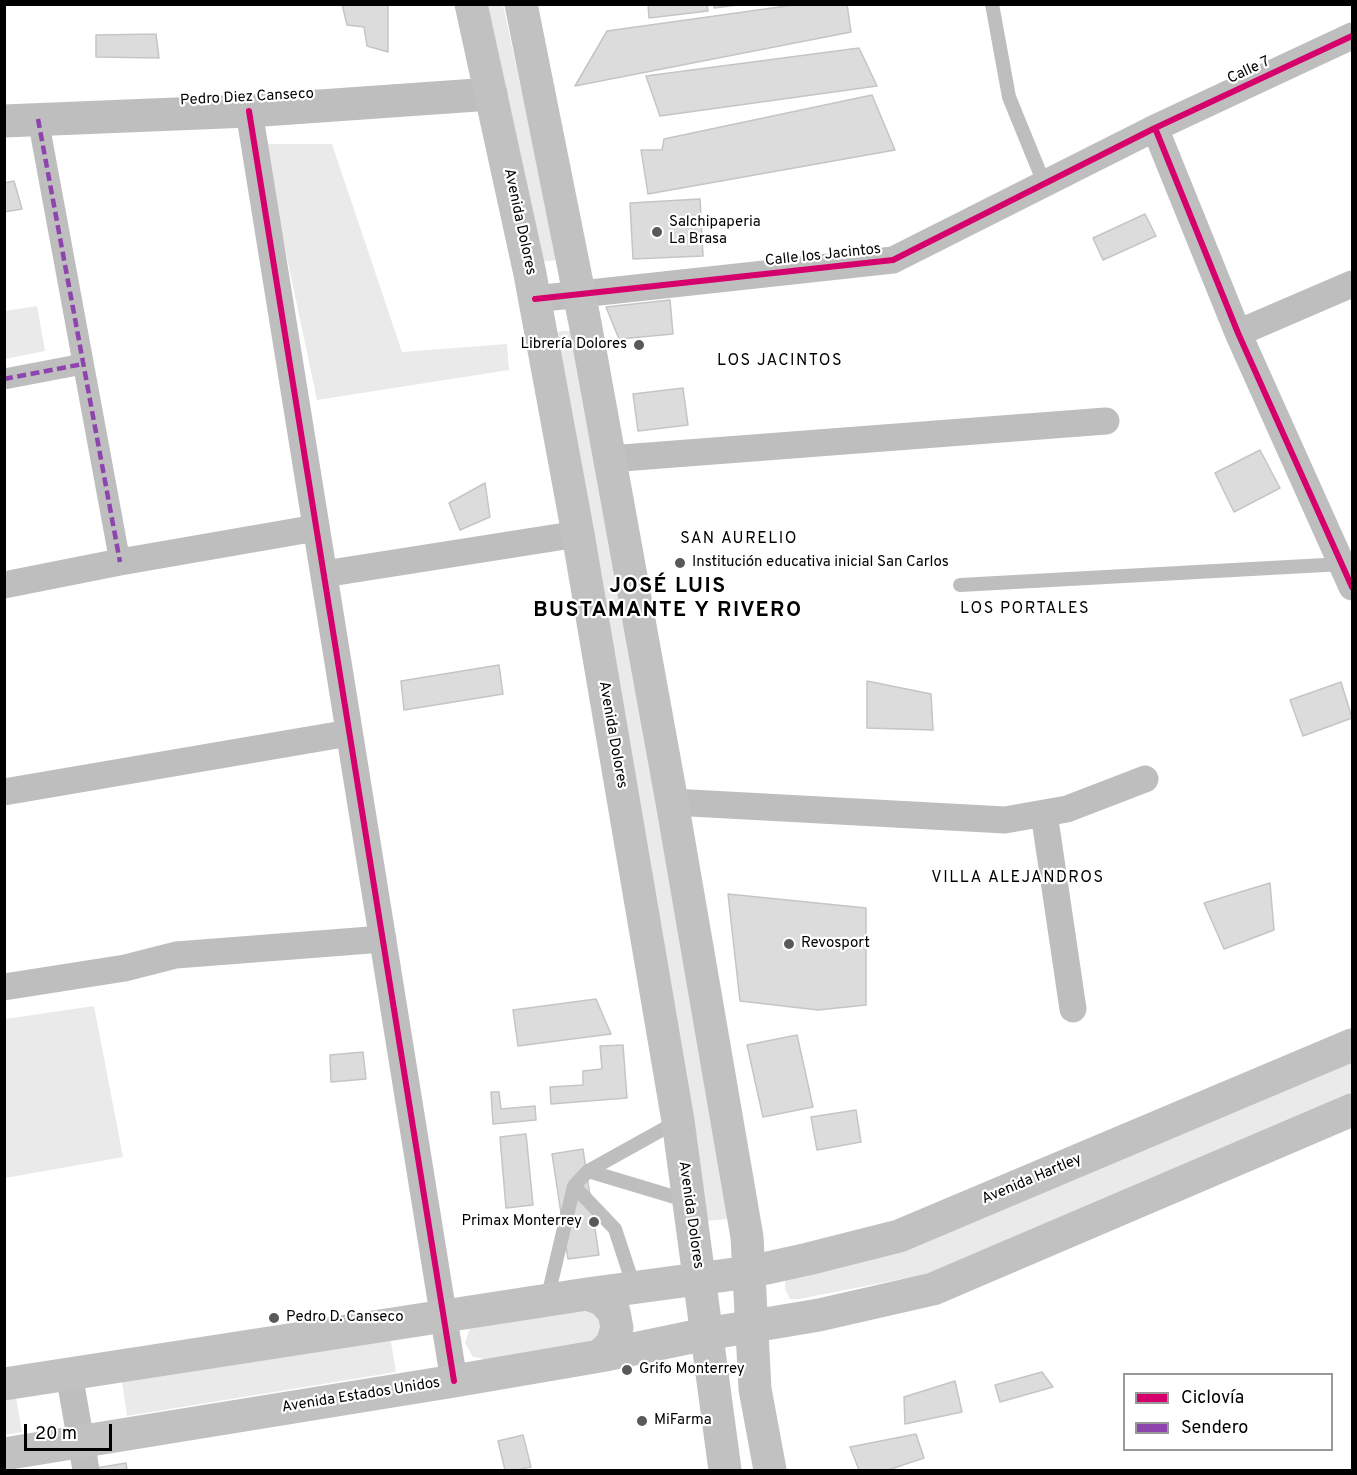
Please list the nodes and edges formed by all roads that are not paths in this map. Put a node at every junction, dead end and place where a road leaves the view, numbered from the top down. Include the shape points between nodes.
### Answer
1 (471, 4) edge
2 (521, 4) edge
3 (992, 4) edge
4 (1353, 36) edge
5 (491, 94) junction
6 (249, 111) junction
7 (38, 119) junction
8 (4, 121) edge
9 (1155, 128) junction
10 (1044, 183) junction
11 (1353, 284) edge
12 (580, 294) junction
13 (535, 299) junction
14 (1238, 333) junction
15 (83, 364) junction
16 (4, 379) edge
17 (1106, 422) dead end
18 (609, 459) junction
19 (316, 528) junction
20 (578, 534) junction
21 (120, 562) junction
22 (324, 574) junction
23 (1348, 576) edge
24 (4, 585) edge
25 (960, 585) dead end
26 (349, 733) junction
27 (1145, 779) dead end
28 (4, 792) edge
29 (672, 802) junction
30 (1044, 813) junction
31 (383, 939) junction
32 (4, 987) edge
33 (1073, 1009) dead end
34 (1353, 1045) edge
35 (1353, 1110) edge
36 (678, 1121) junction
37 (588, 1171) junction
38 (574, 1186) junction
39 (688, 1201) junction
40 (749, 1272) junction
41 (699, 1278) junction
42 (634, 1287) junction
43 (587, 1294) junction
44 (547, 1300) junction
45 (444, 1316) junction
46 (753, 1326) junction
47 (706, 1334) junction
48 (600, 1356) junction
49 (69, 1374) junction
50 (454, 1381) junction
51 (4, 1384) edge
52 (4, 1454) edge
53 (83, 1455) edge
54 (725, 1470) edge
55 (770, 1470) edge

1 - 5 main road, Avenida Dolores
2 - 12 main road
3 - 10 lane via 1009,97
4 - 9 street, Calle 7
5 - 6 street, Pedro Diez Canseco
5 - 13 main road, Avenida Dolores
6 - 7 street, Pedro Diez Canseco
6 - 19 street
7 - 8 street, Pedro Diez Canseco
7 - 15 street
9 - 10 street, Calle los Jacintos
9 - 14 street
10 - 12 street, Calle los Jacintos via 893,260
11 - 14 street
12 - 13 street, Calle los Jacintos
12 - 18 main road
13 - 20 main road, Avenida Dolores
14 - 23 street
15 - 16 street
15 - 21 street
17 - 18 street
18 - 29 main road
19 - 21 street
19 - 22 street
20 - 22 street
20 - 36 main road, Avenida Dolores
21 - 24 street
22 - 26 street
23 - 25 lane
26 - 28 street
26 - 31 street
27 - 30 street via 1067,809
29 - 30 street via 1005,820
29 - 40 main road via 747,1237
30 - 33 street
31 - 32 street via 176,955 125,968
31 - 45 street
34 - 40 main road, Avenida Hartley via 900,1236
35 - 46 main road via 933,1289
36 - 37 lane
36 - 39 main road, Avenida Dolores
37 - 38 lane
37 - 39 lane
38 - 42 lane via 615,1229
38 - 44 lane
39 - 41 main road, Avenida Dolores
40 - 41 main road, Avenida Hartley
40 - 46 main road
41 - 42 main road
41 - 47 main road, Avenida Dolores
42 - 43 main road
43 - 44 main road
43 - 48 main road via 602,1299 614,1312 617,1328 612,1344
44 - 45 main road
45 - 49 main road
45 - 50 street
46 - 47 main road, Avenida Estados Unidos
46 - 55 main road via 755,1389
47 - 48 main road, Avenida Estados Unidos
47 - 54 main road, Avenida Dolores
48 - 50 main road, Avenida Estados Unidos
49 - 51 main road
49 - 53 street
50 - 53 main road, Avenida Estados Unidos
52 - 53 main road, Avenida Estados Unidos

